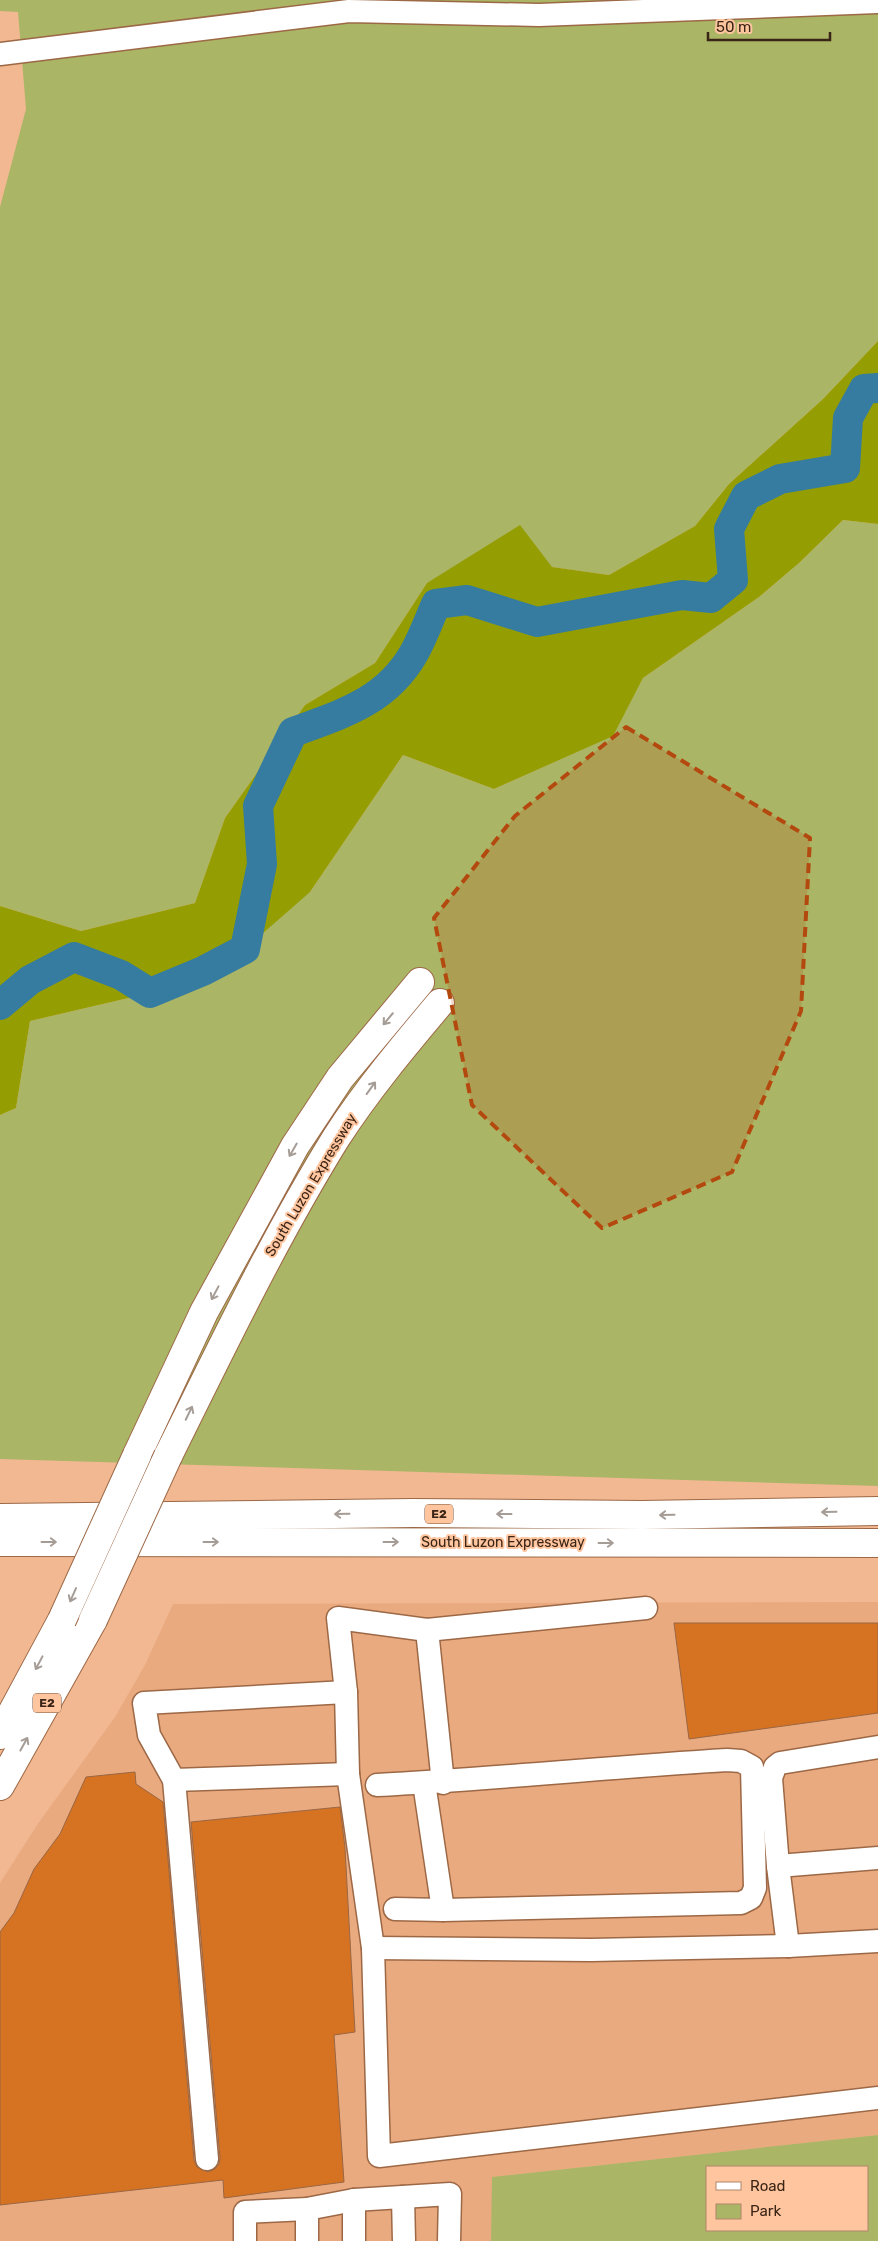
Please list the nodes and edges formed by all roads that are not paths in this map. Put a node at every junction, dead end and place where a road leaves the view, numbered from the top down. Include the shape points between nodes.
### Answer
1 (878, 2) edge
2 (0, 54) edge
3 (420, 982) dead end
4 (440, 1003) dead end
5 (878, 1512) edge
6 (0, 1518) edge
7 (0, 1542) edge
8 (878, 1543) edge
9 (646, 1608) dead end
10 (427, 1630) junction
11 (346, 1692) junction
12 (0, 1735) edge
13 (878, 1747) edge
14 (348, 1774) junction
15 (174, 1780) junction
16 (434, 1783) junction
17 (0, 1786) edge
18 (377, 1786) dead end
19 (878, 1858) edge
20 (778, 1866) junction
21 (395, 1909) dead end
22 (443, 1910) junction
23 (878, 1941) edge
24 (788, 1946) junction
25 (372, 1948) junction
26 (878, 2098) edge
27 (207, 2159) dead end
28 (403, 2197) junction
29 (354, 2200) junction
30 (307, 2209) junction
31 (244, 2241) edge
32 (307, 2241) edge
33 (354, 2241) edge
34 (404, 2241) edge
35 (449, 2241) edge

1 - 2 lane via 539,15 349,11
3 -> 12 highway, bridge via 340,1078 295,1146 204,1312 62,1620
17 -> 4 highway, South Luzon Expressway / E2, bridge via 92,1620 168,1456 282,1230 336,1138 372,1085
5 -> 6 highway, South Luzon Expressway / E2
7 -> 8 highway, South Luzon Expressway / E2
9 - 10 lane
10 - 11 lane via 338,1618
10 - 16 lane
11 - 14 lane
11 - 15 lane via 144,1703 149,1735
13 - 20 lane via 780,1763 775,1767 771,1778
14 - 15 lane
14 - 25 lane
15 - 27 lane
16 - 18 lane
16 - 22 lane
16 - 22 lane via 728,1760 741,1761 752,1767 755,1888 751,1898 741,1903
19 - 20 lane
20 - 24 lane
21 - 22 lane
23 - 24 lane
24 - 25 lane via 592,1950
25 - 26 lane via 379,2156
28 - 29 lane
28 - 34 lane
28 - 35 lane via 450,2194
29 - 30 lane
29 - 33 lane
30 - 31 lane via 245,2212
30 - 32 lane

